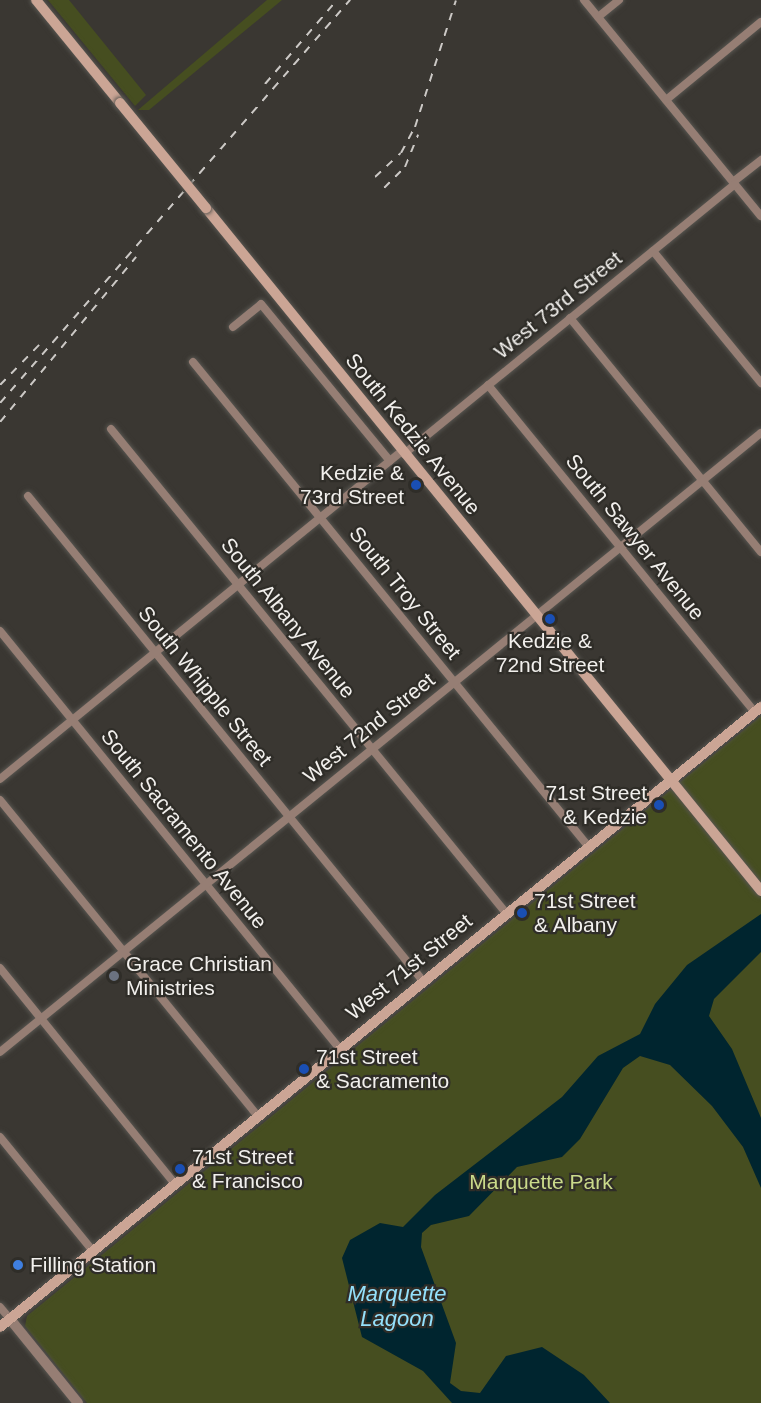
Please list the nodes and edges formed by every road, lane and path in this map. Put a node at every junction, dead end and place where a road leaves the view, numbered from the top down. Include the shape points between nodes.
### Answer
1 (36, 0) edge
2 (584, 0) edge
3 (619, 0) edge
4 (598, 17) junction
5 (761, 22) edge
6 (666, 100) junction
7 (761, 160) edge
8 (734, 183) junction
9 (761, 216) edge
10 (653, 250) junction
11 (570, 318) junction
12 (233, 327) dead end
13 (193, 362) dead end
14 (761, 383) edge
15 (488, 385) junction
16 (111, 429) dead end
17 (761, 433) edge
18 (403, 453) junction
19 (390, 461) junction
20 (703, 480) junction
21 (28, 496) dead end
22 (320, 518) junction
23 (620, 547) junction
24 (761, 552) edge
25 (238, 585) junction
26 (536, 615) junction
27 (0, 631) edge
28 (155, 653) junction
29 (454, 682) junction
30 (758, 709) edge
31 (72, 720) junction
32 (372, 749) junction
33 (0, 779) edge
34 (671, 779) junction
35 (0, 800) edge
36 (289, 817) junction
37 (588, 846) junction
38 (206, 884) junction
39 (761, 891) edge
40 (506, 913) junction
41 (124, 951) junction
42 (0, 968) edge
43 (423, 981) junction
44 (41, 1019) junction
45 (340, 1049) junction
46 (0, 1053) edge
47 (258, 1116) junction
48 (0, 1137) edge
49 (175, 1184) junction
50 (93, 1251) junction
51 (0, 1307) edge
52 (10, 1319) junction
53 (0, 1327) edge
54 (78, 1403) edge

1 - 18 main road, South Kedzie Avenue, bridge
2 - 4 street
3 - 4 street
4 - 6 street
5 - 6 street
6 - 8 street
7 - 8 street, West 73rd Street
8 - 9 street
8 - 10 street, West 73rd Street
10 - 11 street, West 73rd Street
10 - 14 street
11 - 15 street, West 73rd Street
11 - 20 street
12 - 19 street, South Kedzie Avenue via 261,304
13 - 22 street, South Troy Street
15 - 18 street, West 73rd Street
15 - 23 street, South Sawyer Avenue
16 - 25 street, South Albany Avenue
17 - 20 street, West 72nd Street
18 - 19 street, West 73rd Street
18 - 26 main road, South Kedzie Avenue
19 - 22 street, West 73rd Street
20 - 23 street, West 72nd Street
20 - 24 street
21 - 28 street, South Whipple Street
22 - 25 street, West 73rd Street
22 - 29 street, South Troy Street
23 - 26 street, West 72nd Street
23 - 30 street, South Sawyer Avenue
25 - 28 street, West 73rd Street
25 - 32 street, South Albany Avenue
26 - 29 street, West 72nd Street
26 - 34 main road, South Kedzie Avenue
27 - 31 street, South Sacramento Avenue
28 - 31 street, West 73rd Street
28 - 36 street, South Whipple Street
29 - 32 street, West 72nd Street
29 - 37 street, South Troy Street
30 - 34 main road, West 71st Street
31 - 33 street, West 73rd Street
31 - 38 street, South Sacramento Avenue
32 - 36 street, West 72nd Street
32 - 40 street, South Albany Avenue
34 - 37 main road, West 71st Street
34 - 39 main road, South Kedzie Avenue
35 - 41 street
36 - 38 street, West 72nd Street
36 - 43 street, South Whipple Street
37 - 40 main road, West 71st Street
38 - 41 street, West 72nd Street
38 - 45 street, South Sacramento Avenue
40 - 43 main road, West 71st Street
41 - 44 street, West 72nd Street
41 - 47 street
42 - 44 street
43 - 45 main road, West 71st Street
44 - 46 street, West 72nd Street
44 - 49 street
45 - 47 main road, West 71st Street
47 - 49 main road, West 71st Street
48 - 50 street
49 - 50 main road, West 71st Street
50 - 52 main road, West 71st Street
51 - 52 street
52 - 53 main road, West 71st Street
52 - 54 street

